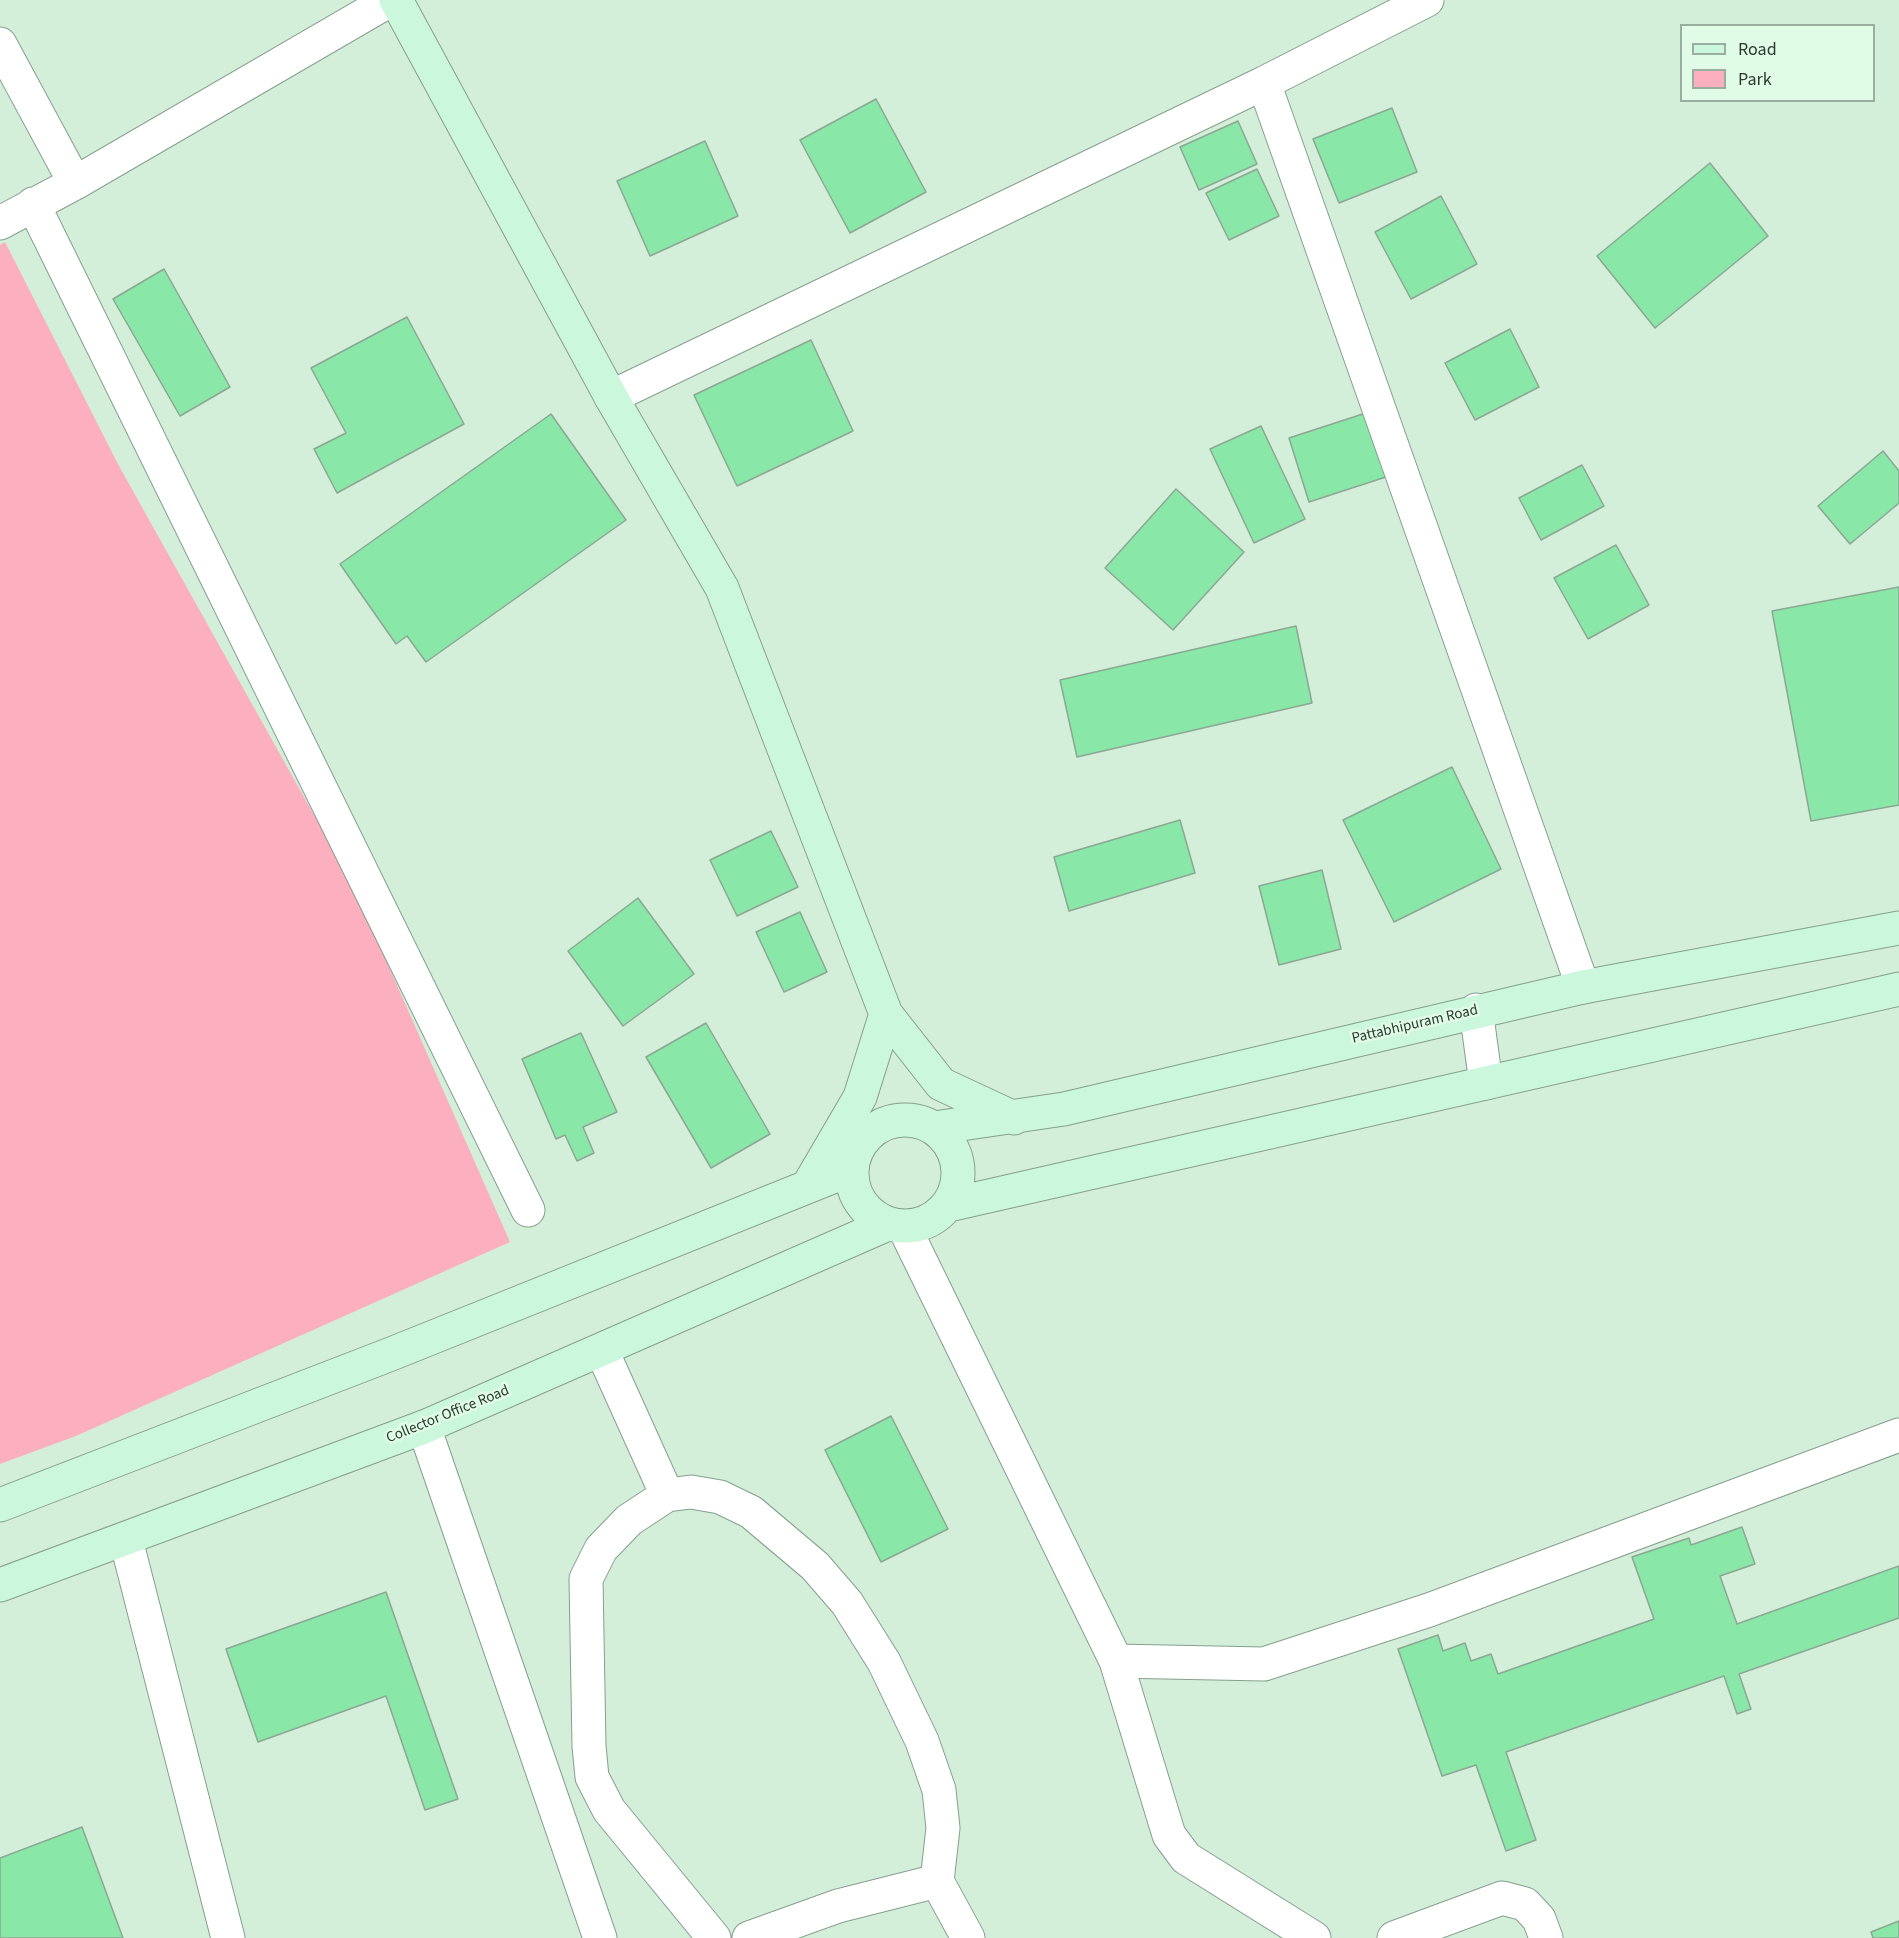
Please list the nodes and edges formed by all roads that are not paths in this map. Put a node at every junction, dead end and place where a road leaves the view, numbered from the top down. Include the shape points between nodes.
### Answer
1 (390, 0) edge
2 (396, 0) edge
3 (1427, 0) edge
4 (0, 44) edge
5 (1264, 83) junction
6 (75, 183) junction
7 (33, 204) junction
8 (0, 223) edge
9 (611, 397) junction
10 (1899, 928) edge
11 (1583, 987) junction
12 (1899, 989) edge
13 (1476, 1010) junction
14 (886, 1014) junction
15 (1486, 1083) junction
16 (1014, 1118) junction
17 (934, 1128) junction
18 (852, 1169) junction
19 (808, 1186) junction
20 (949, 1205) junction
21 (528, 1210) dead end
22 (896, 1226) junction
23 (602, 1350) junction
24 (424, 1427) junction
25 (1899, 1435) edge
26 (667, 1495) junction
27 (0, 1505) edge
28 (126, 1540) junction
29 (0, 1585) edge
30 (1116, 1661) junction
31 (937, 1881) junction
32 (228, 1938) edge
33 (600, 1938) edge
34 (714, 1938) edge
35 (749, 1938) edge
36 (968, 1938) edge
37 (1314, 1938) edge
38 (1394, 1938) edge
39 (1546, 1938) edge

1 - 6 street
2 - 9 street
3 - 5 street
4 - 6 street
5 - 9 street
5 - 11 street
6 - 7 street
7 - 8 street
7 - 21 street
9 - 14 street via 722,588
10 - 11 street, Pattabhipuram Road
11 - 13 street, Pattabhipuram Road
12 - 15 street
13 - 15 street
13 - 16 street, Pattabhipuram Road via 1064,1110
14 - 16 street via 941,1084
14 - 19 street via 860,1097
15 - 20 street
16 - 17 street, Pattabhipuram Road
17 - 18 street, Pattabhipuram Road via 917,1121 898,1120 881,1125 866,1136 856,1151
17 - 20 street via 956,1156 959,1173
18 - 19 street
18 - 22 street via 853,1187 861,1204 873,1216
19 - 27 street via 391,1354
20 - 22 street via 921,1224
22 - 23 street, Collector Office Road
22 - 30 street
23 - 24 street, Collector Office Road
23 - 26 street
24 - 28 street, Collector Office Road
24 - 33 street
25 - 30 street via 1429,1610 1264,1664
26 - 31 street via 691,1492 720,1497 751,1512 815,1566 847,1603 884,1662 922,1741 939,1790 943,1828
26 - 34 street via 629,1520 601,1549 586,1579 592,1777 609,1810
28 - 29 street, Collector Office Road
28 - 32 street
30 - 37 street via 1169,1835 1186,1858
31 - 35 street via 838,1906
31 - 36 street
38 - 39 street via 1503,1898 1525,1904 1539,1919

